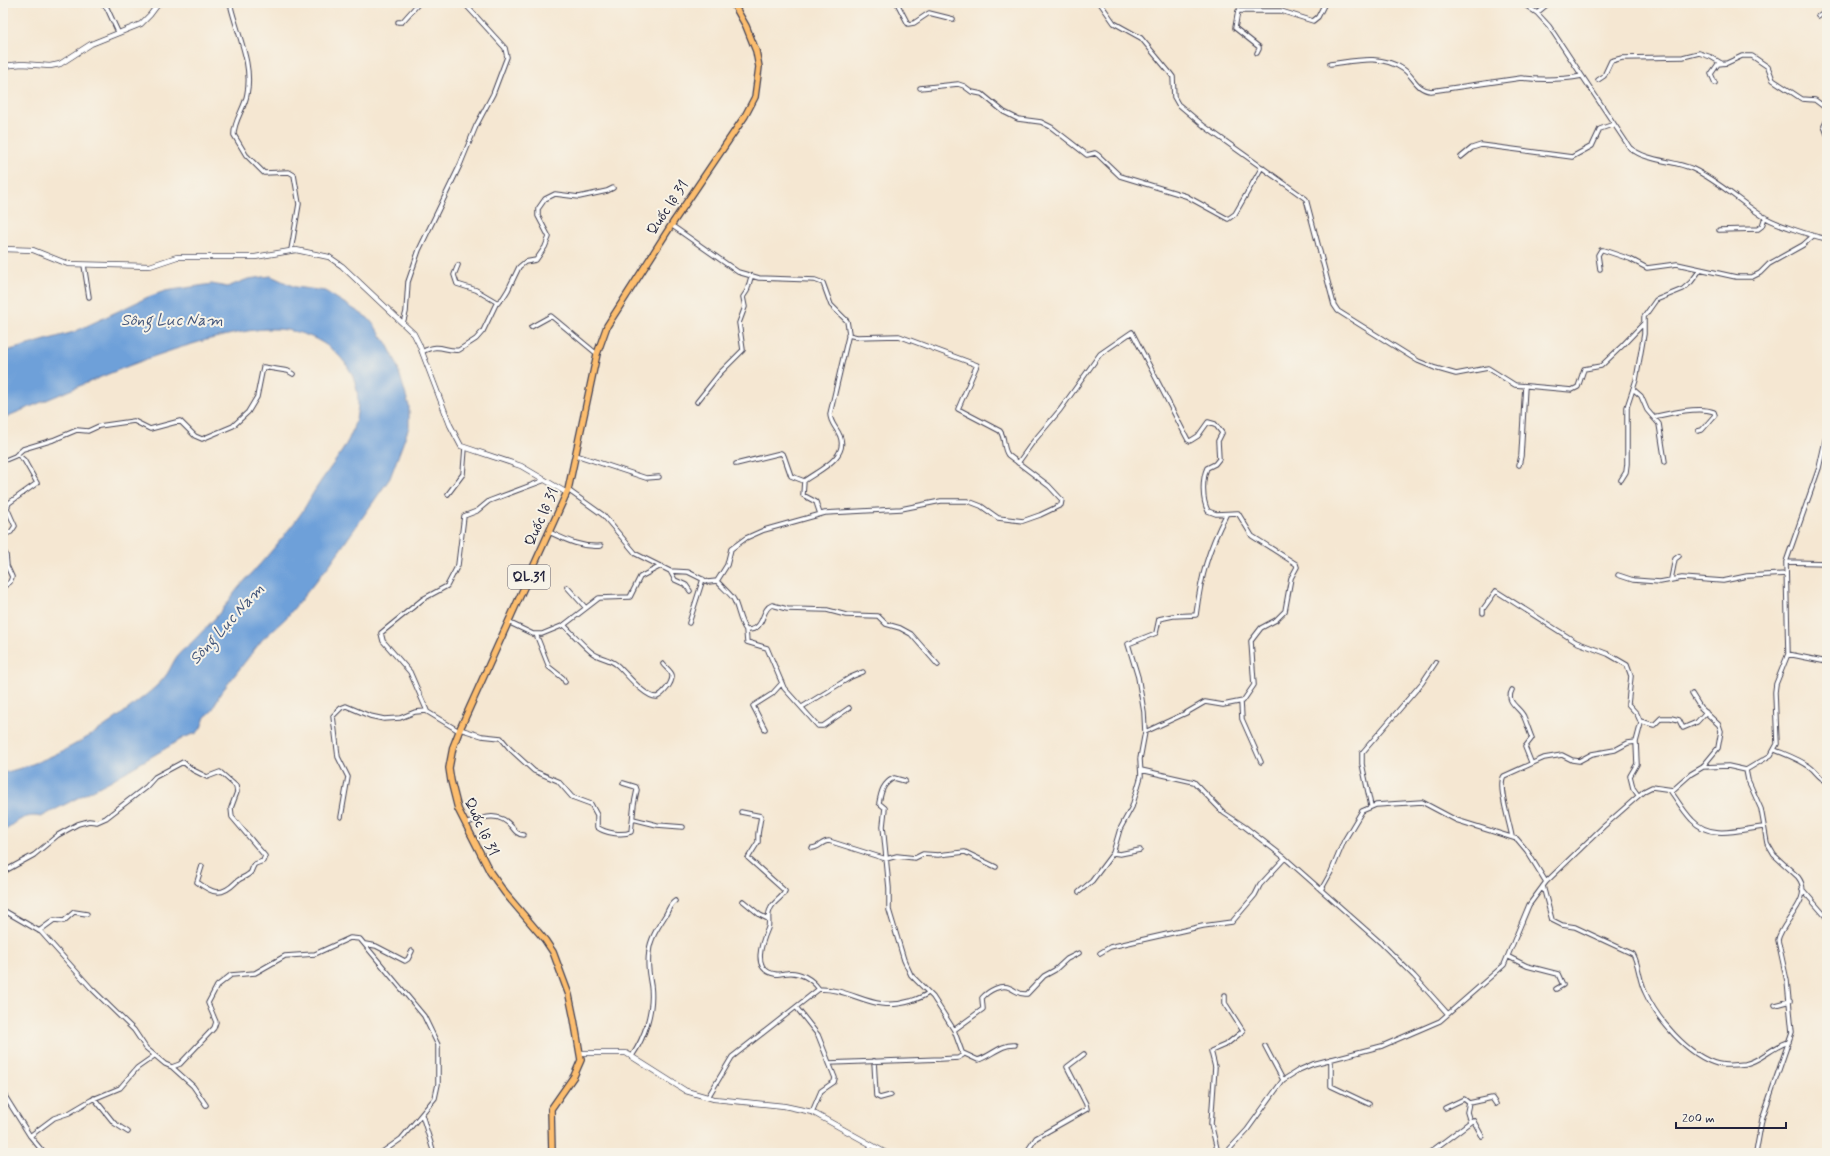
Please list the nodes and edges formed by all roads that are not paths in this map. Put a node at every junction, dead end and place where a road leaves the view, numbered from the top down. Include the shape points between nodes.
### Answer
1 (102, 3) edge
2 (159, 3) edge
3 (228, 3) edge
4 (420, 3) edge
5 (464, 3) edge
6 (733, 3) edge
7 (897, 3) edge
8 (1100, 3) edge
9 (1325, 3) edge
10 (1466, 3) edge
11 (1471, 3) edge
12 (1522, 3) edge
13 (1549, 3) edge
14 (1827, 10) edge
15 (1537, 13) junction
16 (1818, 16) dead end
17 (953, 20) dead end
18 (398, 22) dead end
19 (118, 32) junction
20 (1257, 53) dead end
21 (1721, 63) junction
22 (1330, 64) dead end
23 (3, 66) edge
24 (1582, 76) junction
25 (1598, 80) dead end
26 (1715, 83) dead end
27 (920, 88) dead end
28 (1827, 109) edge
29 (1827, 120) edge
30 (1614, 124) junction
31 (1827, 134) edge
32 (1461, 157) dead end
33 (1262, 167) junction
34 (613, 188) dead end
35 (1765, 217) junction
36 (672, 225) junction
37 (1719, 230) dead end
38 (1813, 236) junction
39 (1827, 239) edge
40 (3, 249) edge
41 (291, 250) junction
42 (84, 265) junction
43 (458, 265) dead end
44 (1600, 269) dead end
45 (1700, 270) junction
46 (751, 277) junction
47 (89, 297) dead end
48 (498, 303) junction
49 (403, 323) junction
50 (1644, 323) junction
51 (531, 327) dead end
52 (848, 335) junction
53 (422, 352) junction
54 (597, 354) junction
55 (293, 374) dead end
56 (1525, 386) junction
57 (1633, 389) junction
58 (697, 402) dead end
59 (1653, 416) junction
60 (1698, 431) dead end
61 (1827, 432) edge
62 (466, 448) junction
63 (17, 454) junction
64 (576, 455) junction
65 (3, 461) edge
66 (1665, 462) dead end
67 (1018, 463) junction
68 (736, 464) dead end
69 (1519, 464) dead end
70 (659, 477) dead end
71 (545, 480) junction
72 (1621, 480) dead end
73 (804, 481) junction
74 (567, 491) junction
75 (448, 494) dead end
76 (820, 514) junction
77 (1226, 515) junction
78 (549, 532) junction
79 (3, 535) edge
80 (601, 546) dead end
81 (3, 549) edge
82 (1679, 556) dead end
83 (1786, 562) junction
84 (1827, 562) edge
85 (661, 566) junction
86 (670, 570) junction
87 (1786, 574) junction
88 (1618, 575) dead end
89 (703, 579) junction
90 (1671, 579) junction
91 (717, 581) junction
92 (3, 587) edge
93 (567, 587) dead end
94 (690, 591) dead end
95 (585, 607) junction
96 (1483, 613) dead end
97 (508, 622) junction
98 (689, 623) dead end
99 (564, 625) junction
100 (746, 630) junction
101 (536, 634) junction
102 (1788, 654) junction
103 (1436, 662) dead end
104 (1827, 662) edge
105 (663, 664) dead end
106 (938, 665) dead end
107 (863, 672) dead end
108 (565, 682) dead end
109 (782, 683) junction
110 (1512, 690) dead end
111 (1692, 694) dead end
112 (1241, 702) junction
113 (802, 707) junction
114 (849, 708) dead end
115 (427, 711) junction
116 (1706, 712) junction
117 (1640, 721) junction
118 (765, 729) dead end
119 (459, 730) junction
120 (1145, 732) junction
121 (1636, 742) junction
122 (1774, 750) junction
123 (1261, 762) dead end
124 (1531, 762) junction
125 (1707, 767) junction
126 (1141, 770) junction
127 (1746, 770) junction
128 (904, 781) dead end
129 (1827, 781) edge
130 (623, 783) dead end
131 (1670, 790) junction
132 (1638, 795) junction
133 (1371, 806) junction
134 (741, 812) dead end
135 (341, 817) dead end
136 (633, 819) junction
137 (465, 824) junction
138 (683, 827) dead end
139 (1764, 827) junction
140 (524, 835) dead end
141 (1512, 837) junction
142 (812, 848) dead end
143 (1140, 850) dead end
144 (1113, 853) junction
145 (1285, 858) junction
146 (886, 859) junction
147 (202, 866) dead end
148 (996, 867) dead end
149 (3, 872) edge
150 (1545, 884) junction
151 (1802, 889) junction
152 (1320, 890) junction
153 (1079, 892) dead end
154 (743, 901) dead end
155 (675, 902) dead end
156 (3, 910) edge
157 (87, 914) dead end
158 (1827, 918) edge
159 (768, 919) junction
160 (39, 931) junction
161 (365, 944) junction
162 (412, 950) dead end
163 (1079, 953) dead end
164 (1100, 953) dead end
165 (1508, 957) junction
166 (819, 989) junction
167 (1556, 989) dead end
168 (928, 993) junction
169 (1225, 995) dead end
170 (1790, 1001) junction
171 (1775, 1005) dead end
172 (796, 1007) junction
173 (1448, 1014) junction
174 (954, 1030) junction
175 (1789, 1042) junction
176 (1015, 1045) dead end
177 (1265, 1046) dead end
178 (581, 1053) junction
179 (963, 1053) junction
180 (1084, 1054) dead end
181 (154, 1056) junction
182 (632, 1056) junction
183 (1331, 1059) junction
184 (874, 1061) junction
185 (829, 1063) junction
186 (172, 1067) junction
187 (1283, 1080) junction
188 (3, 1095) edge
189 (891, 1095) dead end
190 (708, 1097) junction
191 (94, 1098) junction
192 (1469, 1103) junction
193 (1369, 1104) dead end
194 (1496, 1104) dead end
195 (206, 1105) dead end
196 (1445, 1108) dead end
197 (812, 1112) junction
198 (422, 1115) junction
199 (1470, 1122) junction
200 (128, 1132) dead end
201 (30, 1136) junction
202 (1482, 1136) dead end
203 (870, 1145) junction
204 (44, 1153) edge
205 (381, 1153) edge
206 (434, 1153) edge
207 (552, 1153) edge
208 (868, 1153) edge
209 (886, 1153) edge
210 (1026, 1153) edge
211 (1218, 1153) edge
212 (1226, 1153) edge
213 (1430, 1153) edge
214 (1756, 1153) edge

1 - 19 street
2 - 19 street via 141,24
3 - 41 street via 249,75 245,104 234,135 246,155 264,173 289,172 294,175 299,204
4 - 18 street via 402,22
5 - 49 street via 505,48 507,57 493,94 419,250 408,282
6 - 36 highway, Quốc lộ 31 / QL.31 via 756,51 759,67 755,97
7 - 17 street via 908,24 929,13
8 - 33 street via 1114,23 1141,38 1170,73 1174,97 1178,104
9 - 20 street via 1313,21 1281,11 1238,11 1235,28 1259,47
10 - 11 street
12 - 15 street
13 - 15 street
14 - 16 street
15 - 24 street via 1556,36
19 - 23 street via 91,44 56,66
21 - 25 street via 1699,53 1683,57 1622,58 1611,61 1604,76
21 - 26 street via 1716,65 1711,74
21 - 28 street via 1742,56 1752,56 1768,67 1773,80 1802,99 1815,100
22 - 24 street via 1366,59 1379,60 1402,69 1419,87 1431,91 1521,78 1529,80
24 - 30 street
27 - 33 street via 958,84 964,86 972,92 982,94 1004,112 1052,127 1087,155 1098,155 1120,176 1186,196 1228,219 1235,214
29 - 31 street via 1824,126
30 - 32 street via 1600,129 1592,146 1576,157 1481,145 1472,148
30 - 35 street via 1627,145 1637,153 1694,170
33 - 56 street via 1306,199 1334,304 1339,313 1428,366 1456,374 1488,368 1509,382
34 - 48 street via 578,198 555,194 541,203 538,216 549,237 546,247 536,260 525,262 519,267 505,295
35 - 37 street via 1758,229
35 - 38 street
36 - 46 street via 724,263
36 - 54 highway, Quốc lộ 31 / QL.31 via 612,315
38 - 39 street
38 - 45 street via 1752,277 1736,277
40 - 42 street via 33,250 62,263
41 - 42 street via 255,256 177,257 150,266
41 - 49 street via 321,254 335,261
42 - 47 street
43 - 48 street via 454,276 457,284 476,290
44 - 45 street via 1598,256 1603,250 1630,259 1646,268 1672,264
45 - 50 street via 1692,282 1683,289 1654,301
46 - 52 street via 815,280 823,283 831,305 847,321
46 - 58 street via 743,297 744,307 739,323 743,350
48 - 53 street via 484,331 467,346 456,350 430,348
49 - 53 street via 414,334
50 - 56 street via 1601,366 1584,369 1575,389 1566,391
50 - 57 street
51 - 54 street via 551,316
52 - 67 street via 899,336 977,365 958,409 1000,431 1005,451
52 - 73 street via 830,414 841,438 840,448 833,461
53 - 62 street via 450,425 458,442
54 - 64 highway, Quốc lộ 31 / QL.31
55 - 63 street via 263,367 257,397 248,412 233,426 202,439 195,436 180,420 150,429 134,420 99,426 88,431 77,430
56 - 69 street
57 - 59 street via 1642,396 1647,410
57 - 72 street via 1627,407 1627,467
59 - 60 street via 1703,409 1714,412 1715,415 1702,430
59 - 66 street via 1659,424
61 - 83 street via 1819,468
62 - 71 street via 517,464
62 - 75 street via 463,474
63 - 65 street
63 - 79 street via 24,460 37,483 9,503 7,508 15,526 11,532
64 - 70 street via 646,478
64 - 74 highway, Quốc lộ 31 / QL.31
67 - 76 street via 1049,486 1061,498 1061,506 1023,521 1001,518 976,503 963,501 940,501 901,509
67 - 77 street via 1100,354 1132,332 1188,440 1196,437 1208,422 1221,430 1218,441 1219,459 1206,470 1204,497 1208,511
68 - 73 street via 781,453 791,476
71 - 74 street
71 - 115 street via 489,501 479,510 464,516 458,565 447,586 423,599 381,633 383,641 410,672
73 - 76 street via 803,495 816,502
74 - 78 highway, Quốc lộ 31 / QL.31
74 - 85 street via 603,516 636,554
76 - 91 street via 764,530 743,540 731,549 727,565
77 - 112 street via 1238,513 1252,536 1295,562 1297,567 1285,611 1276,620 1261,628 1251,641 1254,685
77 - 120 street via 1205,562 1196,615 1160,619 1156,633 1128,644 1142,698
78 - 80 street via 589,548
78 - 97 highway, Quốc lộ 31 / QL.31
81 - 92 street via 12,577
82 - 90 street via 1675,559
83 - 84 street
83 - 87 street
85 - 86 street
85 - 95 street via 640,577 630,597 602,597
86 - 89 street via 688,572
86 - 94 street via 675,580 686,585
87 - 90 street via 1747,576 1723,581
87 - 102 street
88 - 90 street via 1633,580 1660,582
89 - 91 street
89 - 98 street
91 - 100 street via 724,591 734,598
93 - 95 street
95 - 99 street
96 - 117 street via 1483,609 1496,591 1576,642 1625,663 1631,676 1628,704 1638,714
97 - 101 street
97 - 119 highway, Quốc lộ 31 / QL.31
99 - 101 street
99 - 105 street via 590,652 612,661 652,697 664,692 671,678
100 - 106 street via 760,624 766,610 772,605 787,609 827,610 846,616 875,615 886,624 911,634
100 - 109 street via 748,643 769,649
101 - 108 street via 549,667
102 - 104 street
102 - 122 street via 1776,684 1778,741
103 - 133 street via 1422,683 1362,752
107 - 113 street
109 - 113 street via 789,695
109 - 118 street via 772,694 752,706
110 - 124 street via 1512,702 1523,716 1532,738 1525,747
111 - 116 street
112 - 120 street via 1223,705 1205,702
112 - 123 street via 1242,719
113 - 114 street via 820,726
115 - 119 street
115 - 135 street via 384,719 346,706 333,716 338,757 348,777
116 - 117 street via 1697,722 1683,728 1679,720 1671,718 1661,718 1654,724
116 - 125 street via 1719,725 1721,731 1718,748 1704,765
117 - 121 street
119 - 136 street via 501,738 530,769 561,784 572,797 591,804 597,815 597,827 600,829 613,833 630,833
119 - 137 highway, Quốc lộ 31 / QL.31 via 449,768 455,799
120 - 126 street via 1140,759
121 - 124 street via 1615,750 1592,754 1579,761 1558,755
121 - 132 street via 1638,764 1630,776
122 - 127 street via 1771,755
122 - 129 street via 1797,759
124 - 141 street via 1504,776 1501,782
125 - 127 street via 1728,766
125 - 131 street via 1696,770 1678,787
126 - 144 street via 1132,807 1120,829
126 - 145 street via 1192,781 1224,813
127 - 139 street via 1761,809
128 - 146 street via 892,778 886,782 879,803 885,808 883,826
130 - 136 street via 637,789
131 - 132 street via 1652,787
131 - 139 street via 1692,820 1709,831 1729,832
132 - 150 street
133 - 141 street via 1425,803 1452,819
133 - 152 street via 1360,813 1355,821
134 - 159 street via 762,816 758,842 748,858 785,890 784,895 772,905
136 - 138 street via 657,825
137 - 140 street via 487,816 495,816 505,820 518,834
137 - 178 highway, Quốc lộ 31 / QL.31 via 490,872 552,952 569,995
139 - 151 street via 1767,844 1774,855 1798,877
141 - 150 street via 1524,847
142 - 146 street via 829,841
143 - 144 street
144 - 153 street via 1092,881
145 - 152 street
145 - 164 street via 1260,885 1255,895 1232,922 1110,947
146 - 148 street via 897,856 914,858 923,854 965,852
146 - 168 street via 889,910 904,960 911,975
147 - 149 street via 197,882 219,893 232,887 250,873 254,865 263,861 265,856 232,817 231,808 237,792 236,786 223,772 207,777 183,762 155,777 106,818 97,822 78,824 65,830 34,855
150 - 165 street via 1529,905
150 - 175 street via 1552,920 1575,927 1633,954 1639,979 1656,1013 1679,1039 1704,1058 1723,1065 1745,1064
151 - 158 street
151 - 170 street via 1801,900 1778,940
152 - 173 street via 1401,962
154 - 159 street
155 - 182 street via 660,922 650,948 647,973 651,987 649,1018
156 - 160 street
157 - 160 street via 74,912 64,921 54,920
159 - 166 street via 760,948 761,964 764,969 777,975 790,972 799,974
160 - 181 street via 98,996 134,1030
161 - 162 street via 376,946 405,961
161 - 186 street via 360,939 352,937 315,954 285,956 256,972 236,973 226,977 217,986 208,1003 216,1022 214,1028 180,1064
161 - 198 street via 424,1016 436,1038 437,1091 435,1098
163 - 174 street via 1044,976 1028,994 1016,993 1011,988 1000,986 990,991 982,998 983,1009
165 - 167 street via 1527,966 1558,974 1563,985
165 - 173 street via 1499,971
166 - 168 street via 845,992 870,1002 887,1005 915,999
166 - 172 street
168 - 174 street
169 - 211 street via 1225,1003 1242,1031 1227,1044 1211,1051 1215,1067 1211,1124
170 - 171 street
170 - 175 street via 1792,1025
172 - 185 street via 817,1033
172 - 190 street via 732,1057
173 - 183 street via 1435,1025 1389,1043
174 - 179 street
175 - 214 street via 1762,1119
176 - 179 street via 1007,1045 978,1060
177 - 187 street
178 - 182 street via 622,1052
178 - 207 highway, Quốc lộ 31 / QL.31 via 580,1065 551,1109
179 - 184 street via 958,1058
180 - 210 street via 1067,1067 1087,1109 1036,1138
181 - 186 street
181 - 191 street via 137,1068 122,1086
182 - 190 street via 686,1090
183 - 187 street via 1299,1070
183 - 193 street via 1331,1086
184 - 185 street
184 - 189 street via 876,1096 880,1098
185 - 197 street via 834,1081 821,1091
186 - 195 street via 195,1088
187 - 212 street via 1247,1130
188 - 201 street
190 - 197 street
191 - 200 street via 114,1123
191 - 201 street via 46,1123
192 - 194 street via 1492,1098
192 - 196 street via 1464,1099
192 - 199 street via 1467,1112
197 - 203 street
198 - 205 street via 401,1139
198 - 206 street
199 - 202 street via 1474,1120
199 - 213 street
201 - 204 street
203 - 208 street
203 - 209 street

